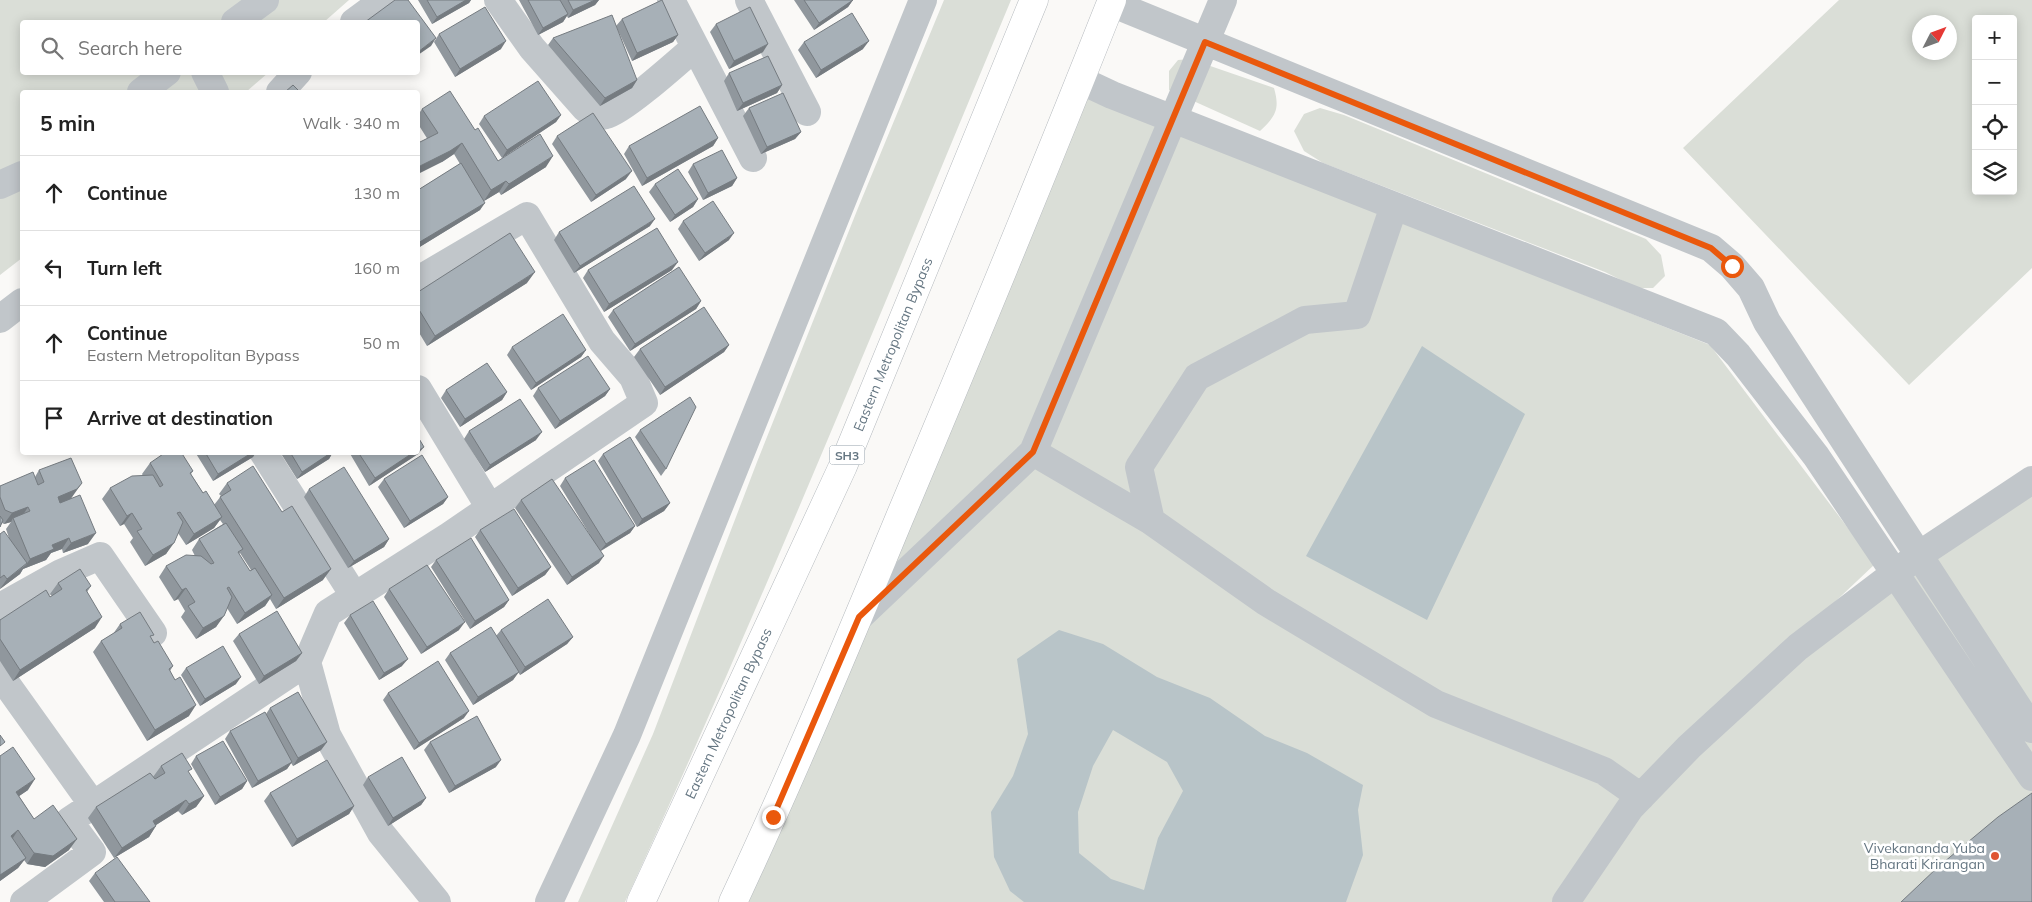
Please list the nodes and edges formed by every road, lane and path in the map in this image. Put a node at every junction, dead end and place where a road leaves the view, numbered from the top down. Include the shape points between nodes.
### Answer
1 (265, 0) edge
2 (384, 0) edge
3 (498, 0) edge
4 (671, 0) edge
5 (749, 0) edge
6 (924, 0) edge
7 (1034, 0) edge
8 (1222, 0) edge
9 (1111, 2) edge
10 (238, 20) edge
11 (357, 20) edge
12 (1205, 42) junction
13 (695, 47) junction
14 (164, 75) edge
15 (206, 75) edge
16 (295, 75) edge
17 (1080, 80) junction
18 (143, 90) edge
19 (214, 90) edge
20 (282, 90) edge
21 (807, 112) dead end
22 (1172, 119) junction
23 (753, 158) dead end
24 (20, 176) edge
25 (0, 185) edge
26 (1394, 206) junction
27 (420, 279) edge
28 (20, 304) edge
29 (0, 319) edge
30 (420, 392) edge
31 (1033, 452) junction
32 (265, 455) edge
33 (2032, 480) edge
34 (490, 508) junction
35 (1151, 521) junction
36 (1919, 555) junction
37 (1895, 573) junction
38 (355, 597) junction
39 (0, 607) edge
40 (859, 617) junction
41 (153, 633) edge
42 (307, 662) junction
43 (0, 675) edge
44 (2032, 730) edge
45 (2032, 777) edge
46 (1641, 796) junction
47 (93, 805) junction
48 (24, 902) edge
49 (437, 902) edge
50 (549, 902) edge
51 (641, 902) edge
52 (733, 902) edge
53 (1566, 902) edge

1 - 10 street
2 - 11 street
3 - 13 street via 532,48 595,115 607,115 623,106
4 - 13 street
5 - 21 street
6 - 50 street via 627,735
7 - 51 main road, Eastern Metropolitan Bypass / SH3 via 843,466
8 - 12 street
9 - 12 street
9 - 17 main road
12 - 22 street
12 - 36 street via 1711,248 1751,288 1767,322
13 - 23 street
14 - 18 street
15 - 19 street
16 - 20 street
17 - 22 street
17 - 40 main road
22 - 26 street
22 - 31 street
24 - 25 street
26 - 35 street via 1357,315 1305,320 1197,377 1139,466
26 - 37 street via 1716,332 1744,362 1805,441
27 - 34 street via 527,216 602,341 632,377 644,403
28 - 29 street
30 - 34 street
31 - 35 street
31 - 40 street
32 - 38 street
33 - 36 street
34 - 38 street
35 - 46 street via 1266,602 1436,704 1604,771
36 - 37 street
36 - 44 street
37 - 45 street
37 - 46 street via 1798,647 1689,746
38 - 42 street via 328,613
39 - 41 street via 61,573 100,556
40 - 52 main road
42 - 47 street
42 - 49 street via 327,735 380,833
43 - 47 street
46 - 53 street
47 - 48 street via 69,821 92,852

